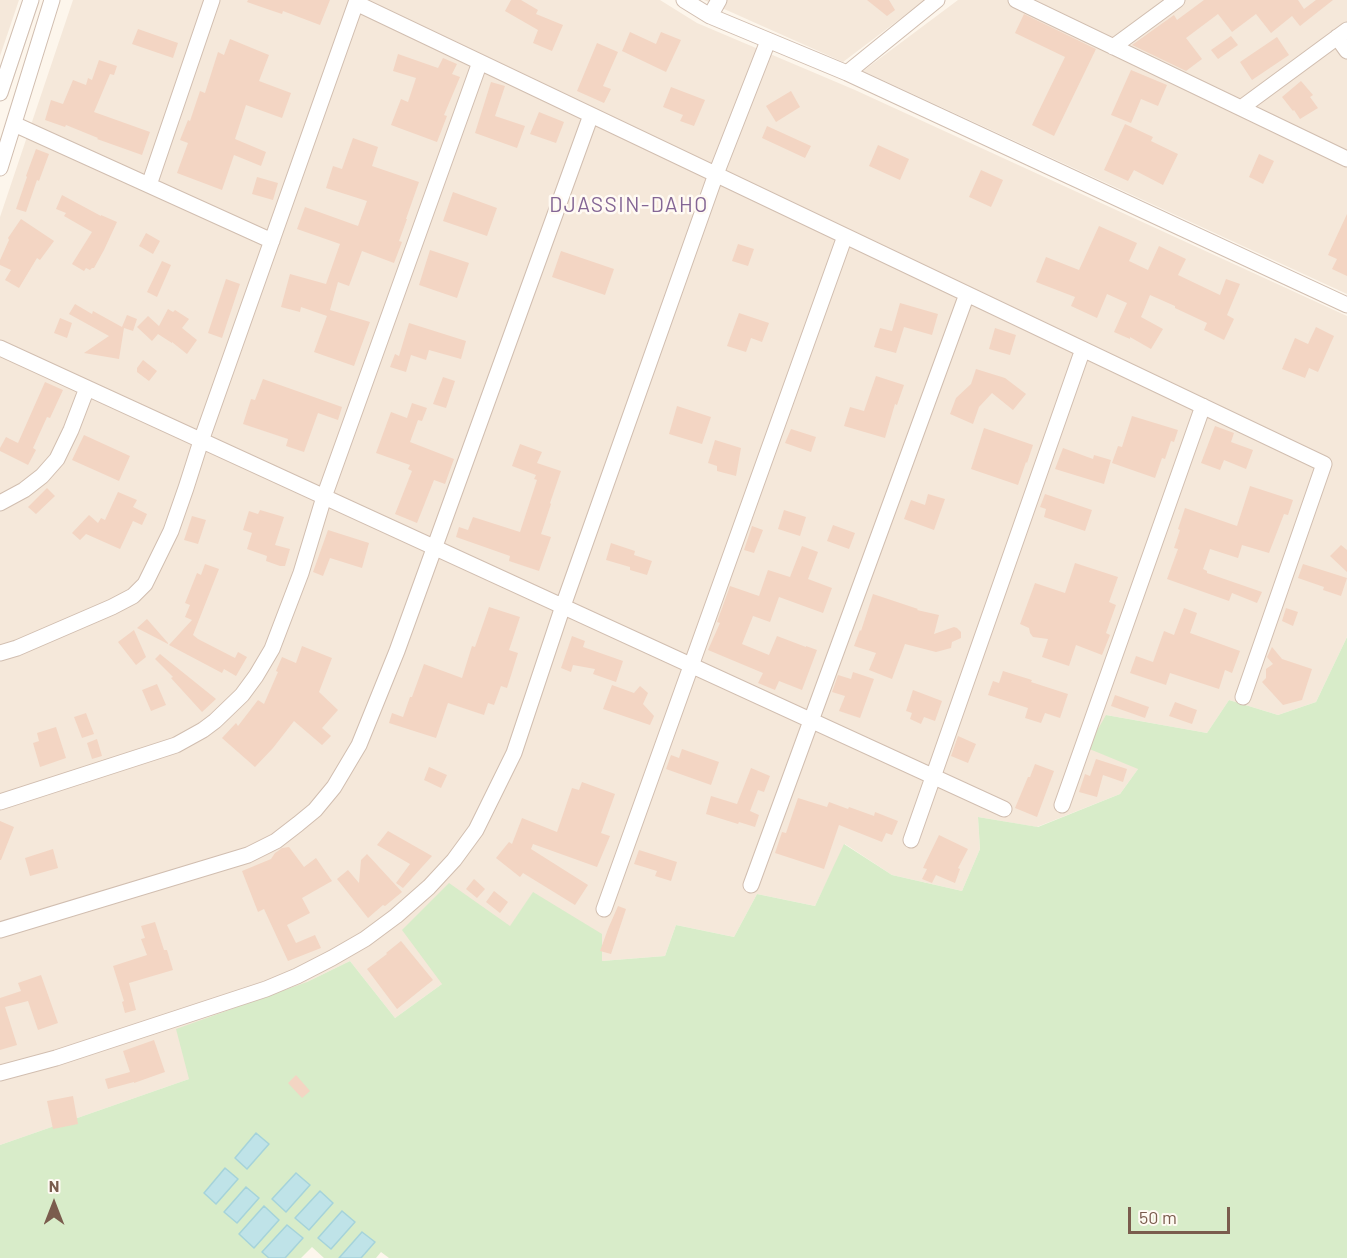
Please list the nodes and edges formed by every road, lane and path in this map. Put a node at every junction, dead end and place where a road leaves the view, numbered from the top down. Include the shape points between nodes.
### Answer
1 (31, 0) edge
2 (52, 0) edge
3 (212, 0) edge
4 (684, 0) edge
5 (719, 0) edge
6 (937, 0) edge
7 (1016, 0) edge
8 (1177, 0) edge
9 (357, 2) edge
10 (711, 16) junction
11 (1342, 33) edge
12 (768, 41) junction
13 (1113, 47) junction
14 (1347, 51) edge
15 (480, 62) junction
16 (847, 73) junction
17 (0, 93) edge
18 (1241, 108) junction
19 (591, 115) junction
20 (14, 124) junction
21 (1347, 159) edge
22 (0, 168) edge
23 (716, 174) junction
24 (149, 185) junction
25 (845, 236) junction
26 (272, 241) junction
27 (967, 294) junction
28 (1347, 305) edge
29 (0, 348) edge
30 (1083, 349) junction
31 (87, 388) junction
32 (1203, 406) junction
33 (201, 441) junction
34 (324, 497) junction
35 (0, 503) edge
36 (435, 547) junction
37 (563, 606) junction
38 (0, 654) edge
39 (692, 665) junction
40 (1243, 697) dead end
41 (812, 720) junction
42 (934, 776) junction
43 (0, 802) edge
44 (1062, 805) dead end
45 (1004, 809) dead end
46 (911, 840) dead end
47 (751, 885) dead end
48 (604, 909) dead end
49 (0, 930) edge
50 (0, 1073) edge

1 - 17 street
2 - 20 street
3 - 24 street
4 - 10 street
5 - 10 street
6 - 16 street
7 - 13 street
8 - 13 street
9 - 15 street
9 - 26 street
10 - 12 street
11 - 14 street
11 - 18 street
12 - 16 street
12 - 23 street
13 - 18 street
15 - 19 street
15 - 34 street
16 - 28 street
18 - 21 street
19 - 23 street
19 - 36 street
20 - 22 street
20 - 24 street
23 - 25 street
23 - 37 street
24 - 26 street
25 - 27 street
25 - 39 street
26 - 33 street
27 - 30 street
27 - 41 street
29 - 31 street
30 - 32 street
30 - 42 street
31 - 33 street
31 - 35 street via 57,459 24,490
32 - 40 street via 1324,464
32 - 44 street
33 - 34 street
33 - 38 street via 171,531 145,584 133,596 84,620
34 - 36 street
34 - 43 street via 272,649 226,712 176,745
36 - 37 street
36 - 49 street via 359,745 334,787 306,817 276,841 248,855
37 - 39 street
37 - 50 street via 514,753 476,831 429,887 396,916 332,958 266,989
39 - 41 street
39 - 48 street
41 - 42 street
41 - 47 street
42 - 45 street
42 - 46 street

